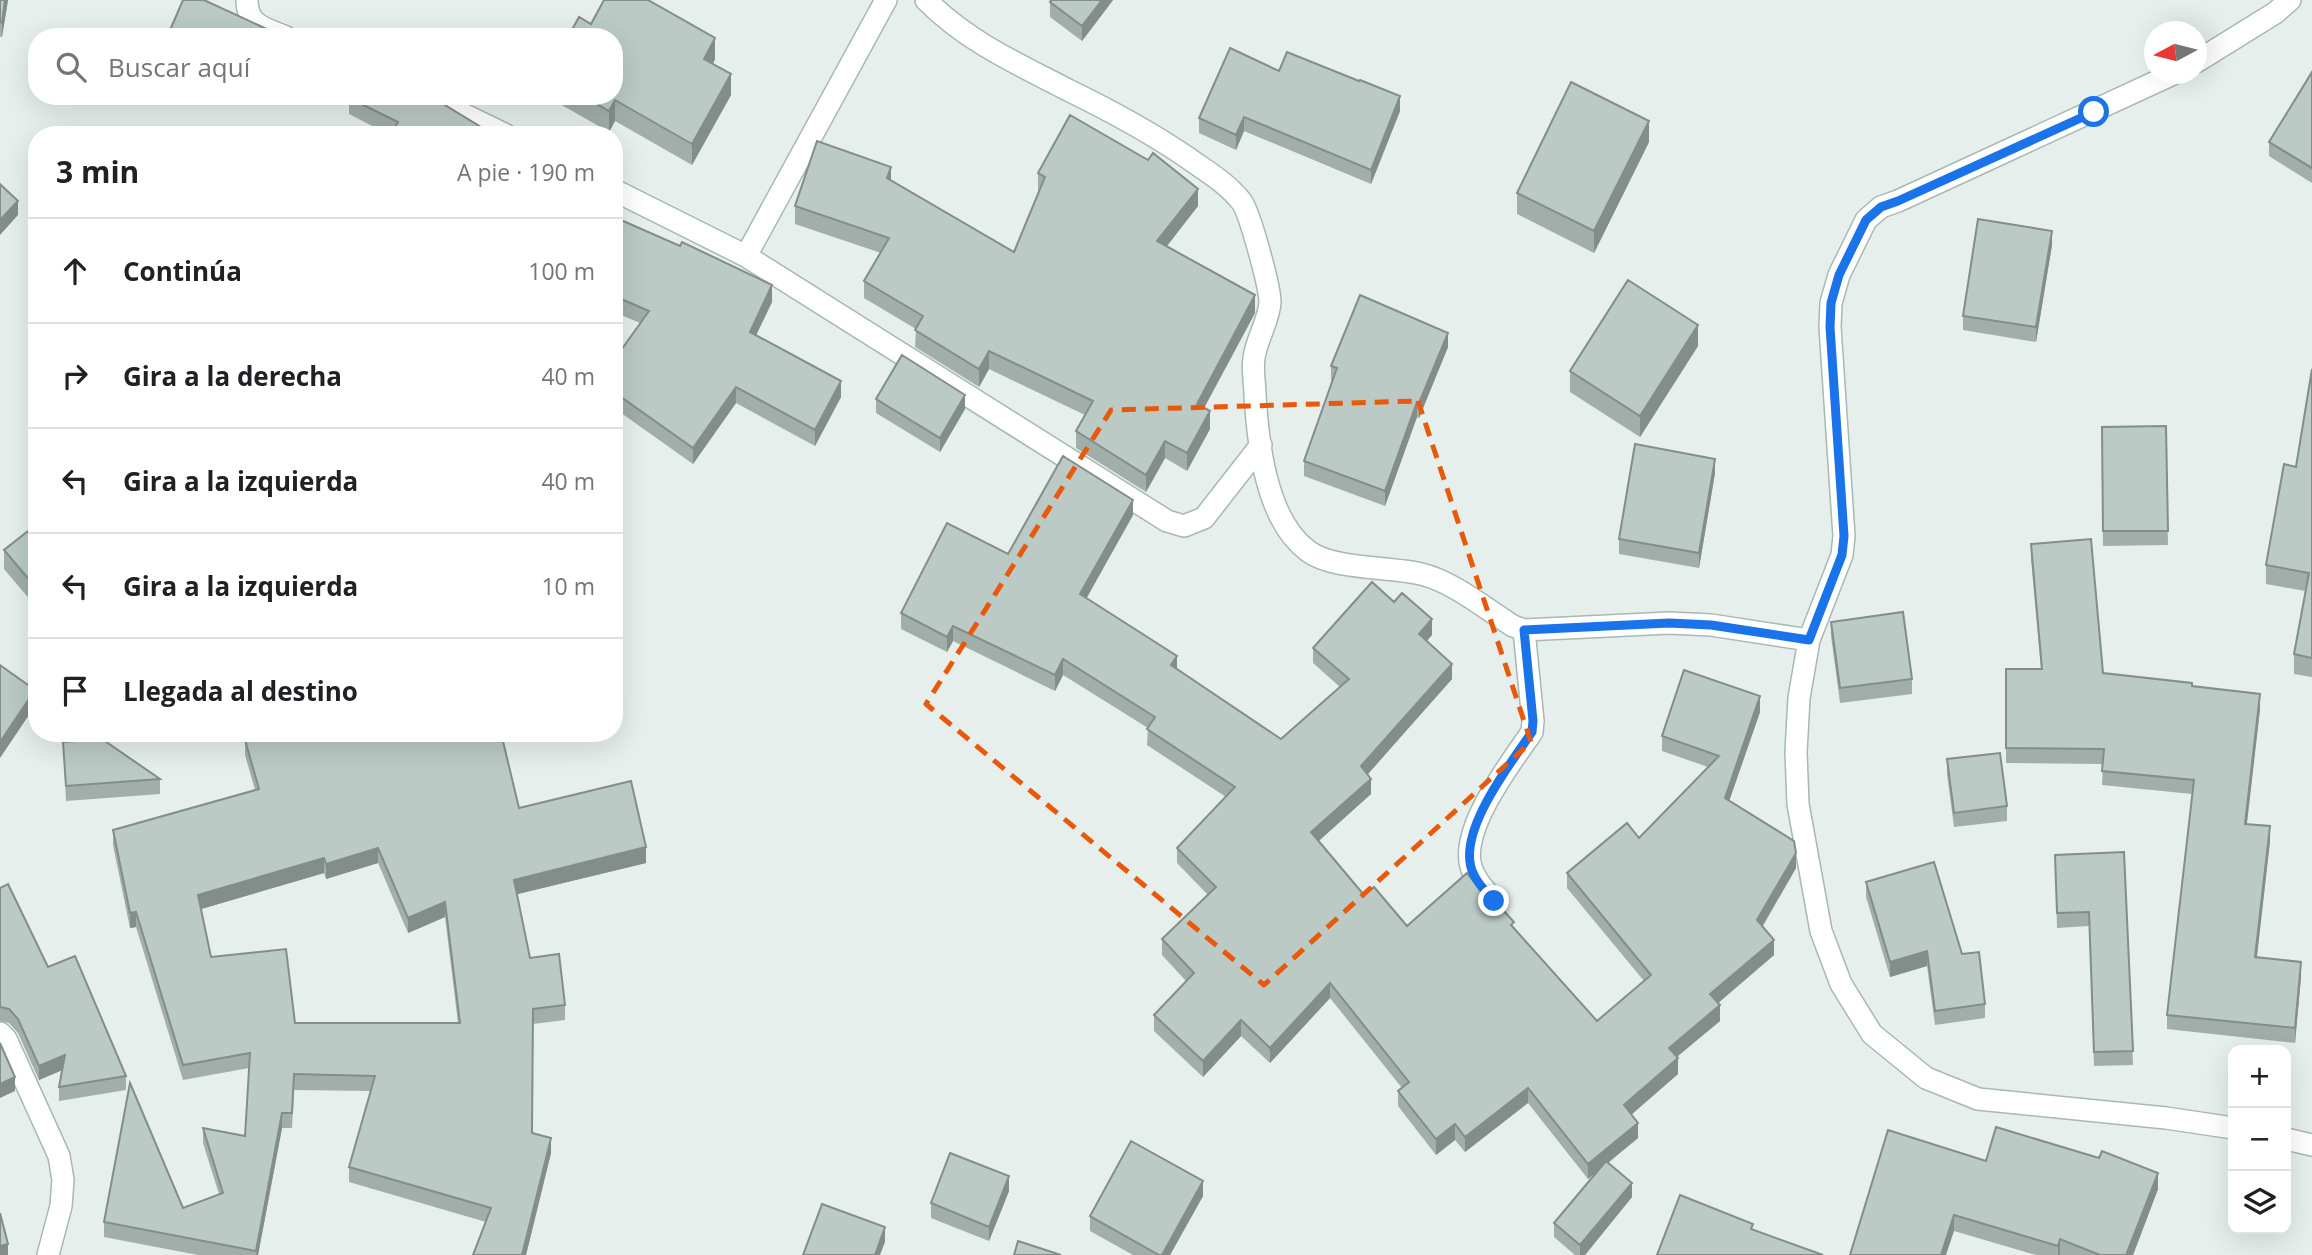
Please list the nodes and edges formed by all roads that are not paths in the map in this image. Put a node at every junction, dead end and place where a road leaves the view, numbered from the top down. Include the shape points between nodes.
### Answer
1 (247, 0) edge
2 (886, 0) edge
3 (926, 0) edge
4 (2290, 0) edge
5 (265, 28) edge
6 (2207, 55) edge
7 (2152, 84) edge
8 (444, 105) edge
9 (488, 126) edge
10 (623, 195) edge
11 (746, 257) junction
12 (1261, 444) junction
13 (1524, 630) junction
14 (1809, 640) junction
15 (1494, 901) edge
16 (0, 1033) edge
17 (2228, 1127) edge
18 (2291, 1140) edge
19 (2312, 1145) edge
20 (48, 1255) edge

1 - 5 street via 254,23
2 - 11 street
3 - 12 street via 947,21 993,52 1167,144 1243,203 1270,302 1253,360
4 - 6 street
7 - 14 street via 1881,207 1866,220 1839,275 1831,303 1844,536 1842,555
8 - 9 street
10 - 11 street
11 - 12 street via 1167,521 1184,526 1204,518
12 - 13 street via 1278,514 1308,552 1324,561 1438,579
13 - 14 street via 1669,623
13 - 15 street via 1532,732 1491,793 1469,853 1472,873
14 - 17 street via 1799,698 1798,804 1821,931 1841,984 1872,1034 1926,1078 1978,1098
16 - 20 street via 59,1156 61,1206
18 - 19 street

